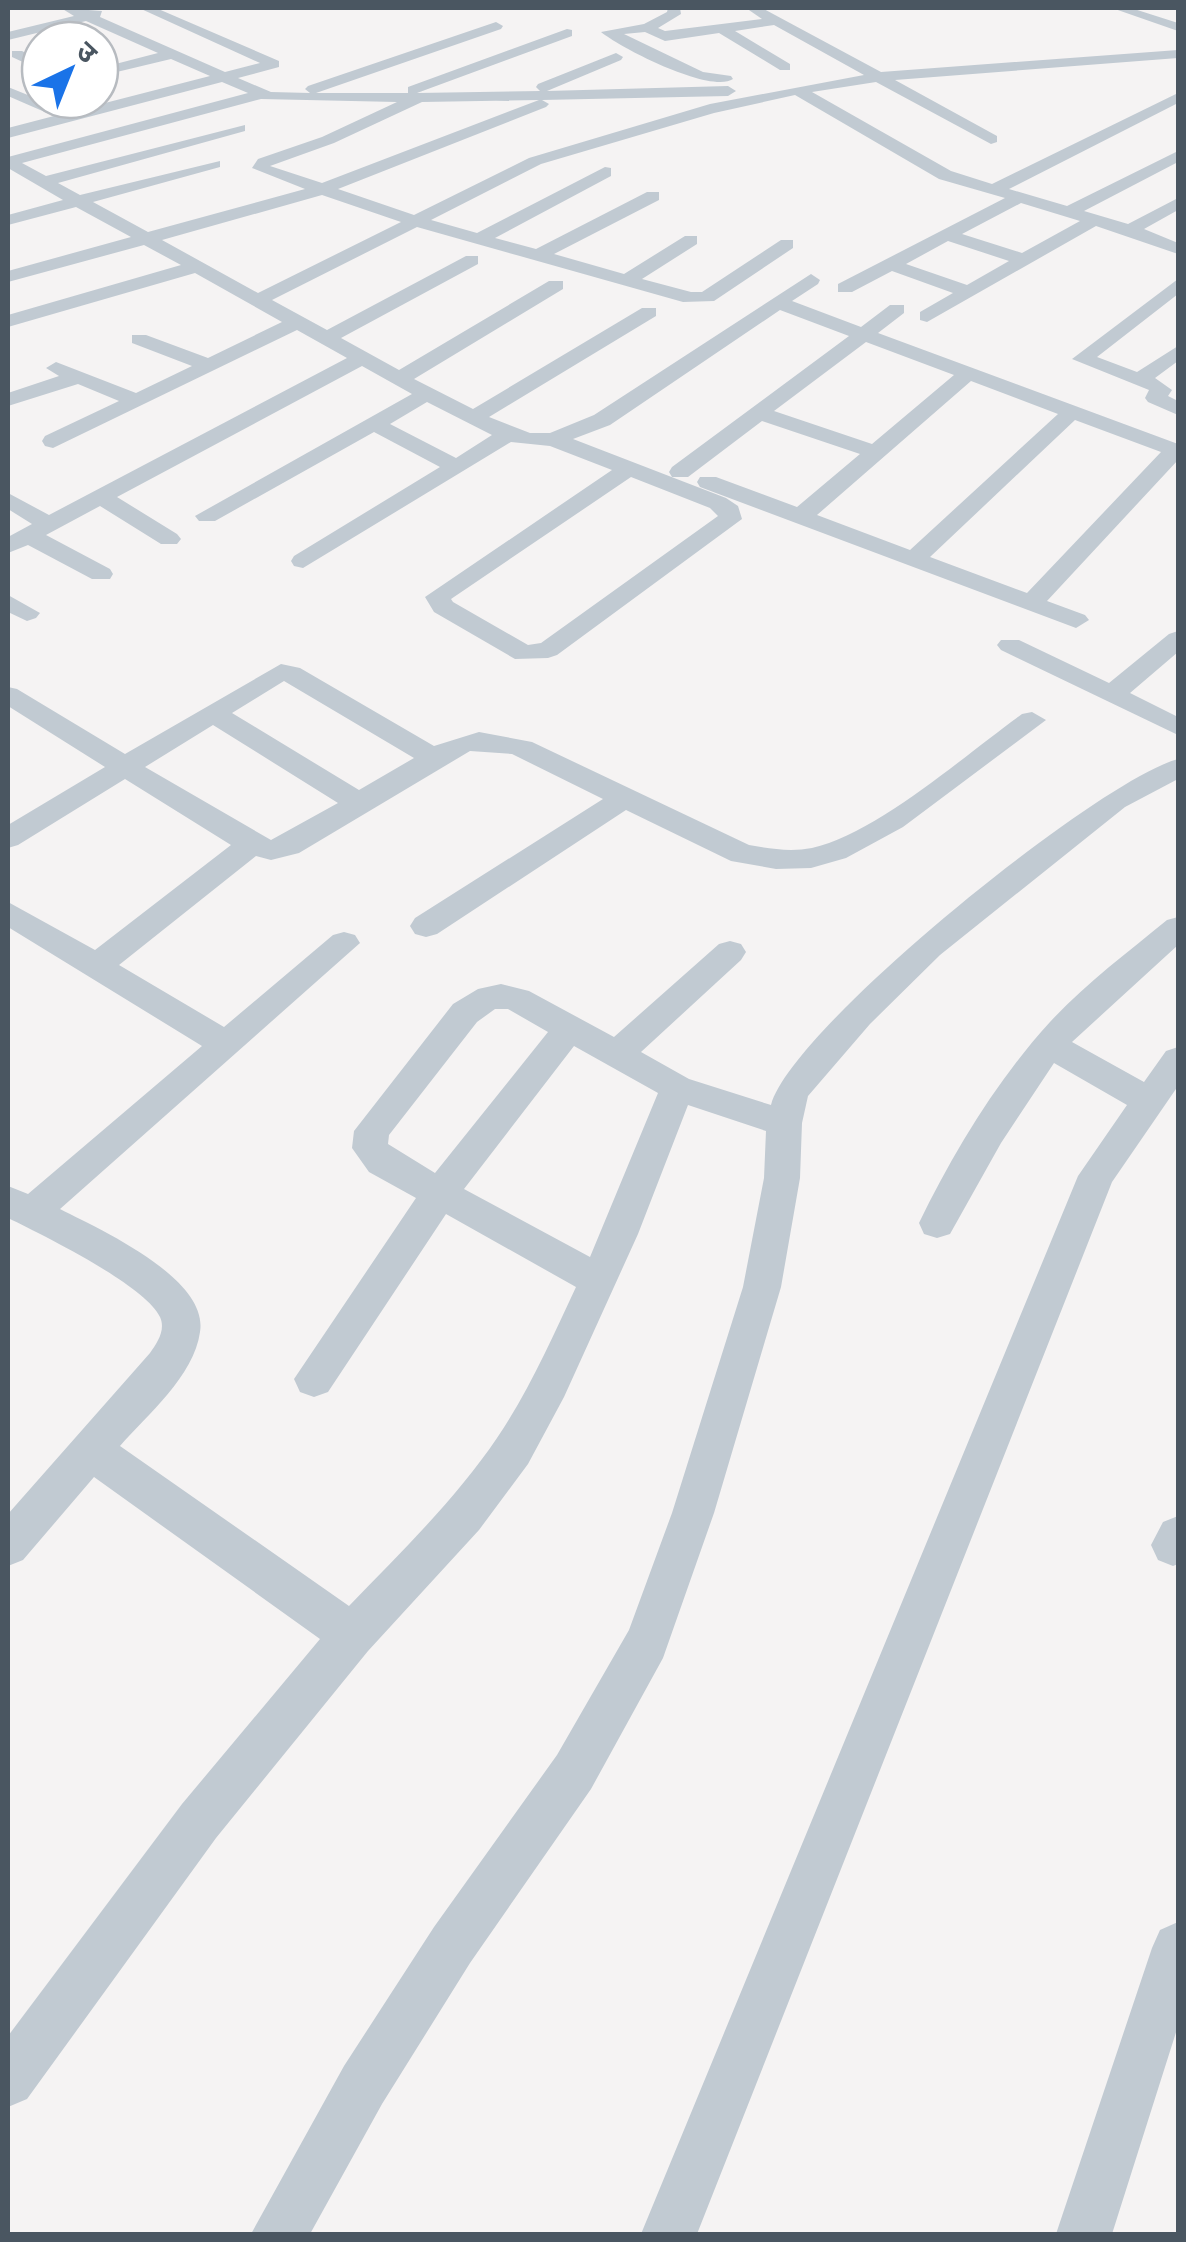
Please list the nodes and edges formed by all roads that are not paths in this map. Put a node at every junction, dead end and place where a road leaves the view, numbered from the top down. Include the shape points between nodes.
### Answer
1 (66, 8) edge
2 (146, 8) edge
3 (674, 8) edge
4 (752, 8) edge
5 (1119, 8) edge
6 (114, 10) dead end
7 (1178, 12) edge
8 (88, 16) junction
9 (1152, 18) junction
10 (8, 20) edge
11 (776, 21) junction
12 (496, 26) dead end
13 (1178, 27) edge
14 (721, 28) junction
15 (123, 32) junction
16 (654, 32) junction
17 (120, 33) edge
18 (567, 33) dead end
19 (8, 37) edge
20 (691, 48) dead end
21 (173, 54) junction
22 (1178, 54) edge
23 (616, 57) dead end
24 (719, 61) dead end
25 (122, 66) edge
26 (785, 67) dead end
27 (880, 77) junction
28 (224, 78) junction
29 (798, 90) junction
30 (769, 91) junction
31 (565, 94) junction
32 (259, 95) junction
33 (521, 96) junction
34 (298, 98) junction
35 (389, 98) junction
36 (419, 98) junction
37 (120, 104) edge
38 (1173, 104) edge
39 (56, 120) edge
40 (239, 128) dead end
41 (8, 132) edge
42 (991, 139) dead end
43 (1092, 140) junction
44 (1111, 146) dead end
45 (1148, 156) dead end
46 (1172, 159) edge
47 (214, 164) dead end
48 (605, 172) dead end
49 (43, 182) junction
50 (323, 189) junction
51 (993, 190) junction
52 (653, 196) dead end
53 (1020, 197) junction
54 (80, 202) junction
55 (1178, 203) edge
56 (1070, 211) junction
57 (1095, 219) junction
58 (8, 220) edge
59 (418, 222) junction
60 (1130, 230) junction
61 (946, 235) junction
62 (149, 239) junction
63 (479, 239) junction
64 (691, 240) dead end
65 (787, 244) dead end
66 (1178, 249) edge
67 (538, 255) junction
68 (472, 260) dead end
69 (1024, 260) junction
70 (890, 264) junction
71 (199, 266) junction
72 (8, 277) edge
73 (627, 280) junction
74 (811, 280) dead end
75 (556, 285) dead end
76 (1178, 285) edge
77 (845, 288) dead end
78 (968, 292) junction
79 (260, 299) junction
80 (776, 302) junction
81 (897, 309) dead end
82 (649, 312) dead end
83 (926, 316) dead end
84 (8, 321) edge
85 (298, 321) junction
86 (864, 334) junction
87 (328, 338) junction
88 (139, 339) dead end
89 (1178, 352) edge
90 (364, 358) junction
91 (208, 365) junction
92 (56, 368) dead end
93 (968, 373) junction
94 (78, 378) junction
95 (399, 378) junction
96 (1139, 380) junction
97 (427, 394) junction
98 (8, 400) edge
99 (136, 400) junction
100 (1178, 409) edge
101 (759, 412) junction
102 (1072, 412) junction
103 (472, 418) junction
104 (374, 424) junction
105 (508, 436) junction
106 (565, 436) junction
107 (53, 441) dead end
108 (1177, 450) edge
109 (876, 452) junction
110 (457, 467) junction
111 (629, 468) junction
112 (680, 472) junction
113 (104, 499) junction
114 (8, 500) edge
115 (207, 516) dead end
116 (800, 516) junction
117 (29, 536) edge
118 (169, 540) dead end
119 (914, 559) junction
120 (303, 561) dead end
121 (101, 574) dead end
122 (1031, 603) junction
123 (1076, 620) dead end
124 (1178, 639) edge
125 (1010, 645) dead end
126 (1112, 694) junction
127 (15, 708) edge
128 (212, 713) junction
129 (1032, 720) dead end
130 (1178, 727) edge
131 (434, 758) junction
132 (126, 767) junction
133 (1178, 768) edge
134 (626, 797) junction
135 (359, 804) junction
136 (8, 838) edge
137 (251, 844) junction
138 (8, 913) edge
139 (426, 926) dead end
140 (1178, 928) edge
141 (344, 943) dead end
142 (730, 952) dead end
143 (95, 967) junction
144 (570, 1028) junction
145 (224, 1042) junction
146 (1050, 1045) junction
147 (617, 1054) junction
148 (1178, 1060) edge
149 (678, 1088) junction
150 (1148, 1101) junction
151 (784, 1123) junction
152 (440, 1193) junction
153 (20, 1206) edge
154 (936, 1223) dead end
155 (598, 1280) junction
156 (314, 1379) dead end
157 (92, 1450) junction
158 (8, 1546) edge
159 (352, 1635) junction
160 (1178, 1948) edge
161 (8, 2080) edge
162 (280, 2234) edge
163 (669, 2234) edge
164 (1084, 2234) edge

1 - 8 street
1 - 10 street
2 - 28 street via 274,64
3 - 16 street
4 - 11 street
5 - 9 street
6 - 8 street
7 - 9 street
8 - 15 street
8 - 19 street
9 - 13 street
11 - 14 street
11 - 27 street
12 - 34 street
14 - 16 street
14 - 26 street
15 - 17 street
15 - 21 street
16 - 20 street
16 - 24 street via 608,32 708,78 747,76
18 - 35 street
21 - 25 street
21 - 28 street
22 - 27 street
23 - 33 street
27 - 29 street
27 - 42 street
28 - 32 street
28 - 37 street
29 - 30 street
29 - 51 street via 924,166
30 - 31 street
30 - 59 street via 553,154
31 - 33 street
31 - 50 street
32 - 34 street
32 - 49 street via 8,162
33 - 36 street
34 - 35 street
35 - 36 street
36 - 50 street via 259,164
38 - 43 street
39 - 41 street
40 - 49 street
43 - 44 street
43 - 51 street
45 - 46 street
46 - 56 street
47 - 54 street
48 - 63 street
49 - 54 street
50 - 59 street
50 - 62 street
51 - 53 street
52 - 67 street
53 - 56 street
53 - 61 street
54 - 58 street
54 - 62 street
55 - 60 street
56 - 57 street
57 - 60 street
57 - 69 street
59 - 63 street
59 - 79 street
60 - 66 street
61 - 69 street
61 - 70 street
62 - 71 street
62 - 72 street
63 - 67 street
64 - 73 street
65 - 73 street via 706,297
67 - 73 street
68 - 87 street
69 - 78 street
70 - 77 street
70 - 78 street
71 - 79 street
71 - 84 street
74 - 80 street
75 - 95 street
76 - 96 street via 1082,359
78 - 83 street
79 - 85 street
80 - 86 street
80 - 106 street via 602,420
81 - 86 street
82 - 103 street
85 - 87 street
85 - 91 street
86 - 93 street
86 - 101 street
87 - 90 street
88 - 91 street
89 - 96 street
90 - 95 street
90 - 113 street
91 - 99 street
92 - 94 street
93 - 102 street
93 - 109 street
94 - 98 street
94 - 99 street
95 - 97 street
96 - 100 street via 1162,390 1155,398
97 - 103 street
97 - 104 street
99 - 107 street
101 - 109 street
101 - 112 street
102 - 108 street
102 - 119 street
103 - 105 street
104 - 110 street
104 - 115 street
105 - 106 street
105 - 110 street
106 - 111 street
106 - 112 street
108 - 122 street
109 - 116 street
110 - 120 street
111 - 111 street via 718,503 730,519 540,654 524,652 436,601
112 - 116 street
113 - 117 street
113 - 118 street
114 - 117 street
116 - 119 street
117 - 121 street
119 - 122 street
122 - 123 street
124 - 126 street
125 - 126 street
126 - 130 street
127 - 132 street
128 - 131 street via 268,678 291,674
128 - 132 street
128 - 135 street
129 - 134 street via 851,846 813,858 742,854
131 - 134 street via 472,740 493,740
131 - 135 street
132 - 136 street
132 - 137 street
133 - 151 street via 1115,800 929,947 858,1014 792,1091
134 - 139 street
135 - 137 street via 290,846
137 - 143 street
138 - 143 street
140 - 146 street
141 - 145 street
142 - 147 street
143 - 145 street
144 - 147 street
144 - 152 street
144 - 152 street via 517,999 484,998 383,1116 370,1148 382,1162
145 - 153 street
146 - 150 street
146 - 154 street
147 - 149 street
148 - 150 street
149 - 151 street
149 - 155 street
150 - 163 street via 1096,1176
151 - 162 street via 782,1178 762,1287 648,1642 574,1772 452,1944 363,2085
152 - 155 street
152 - 156 street
153 - 157 street via 159,1285 179,1312 182,1339
155 - 159 street via 512,1450 464,1516
157 - 158 street
157 - 159 street
159 - 161 street via 199,1821
160 - 164 street

